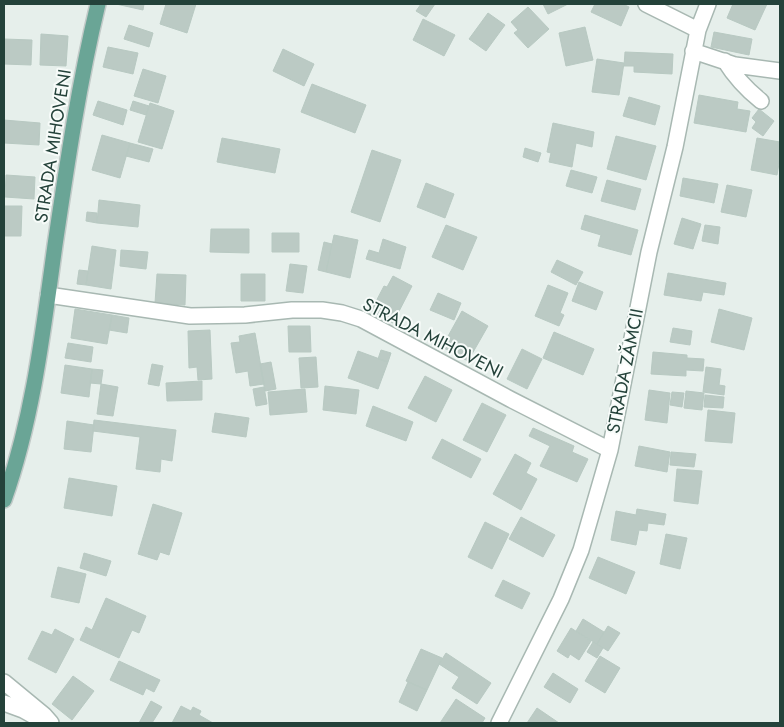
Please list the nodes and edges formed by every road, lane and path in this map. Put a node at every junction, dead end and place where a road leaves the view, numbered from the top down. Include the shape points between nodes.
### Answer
1 (98, 4) edge
2 (646, 4) edge
3 (708, 4) edge
4 (698, 30) junction
5 (693, 51) junction
6 (725, 61) junction
7 (780, 71) edge
8 (761, 101) dead end
9 (48, 295) junction
10 (610, 450) junction
11 (4, 500) edge
12 (4, 682) edge
13 (4, 703) edge
14 (46, 723) edge
15 (51, 723) edge
16 (499, 723) edge

1 - 9 main road, STRADA MIHOVENI via 68,154
2 - 4 street
3 - 4 street, STRADA ZĂMCII
4 - 5 street, STRADA ZĂMCII
5 - 6 street
5 - 10 street, STRADA ZĂMCII via 675,147 648,252
6 - 7 street
6 - 8 street via 736,78
9 - 10 street, STRADA MIHOVENI via 190,316 292,310 342,313 361,319
9 - 11 main road, STRADA MIHOVENI via 30,410
10 - 16 street, STRADA ZĂMCII via 581,550 561,599
12 - 15 street
13 - 14 street

